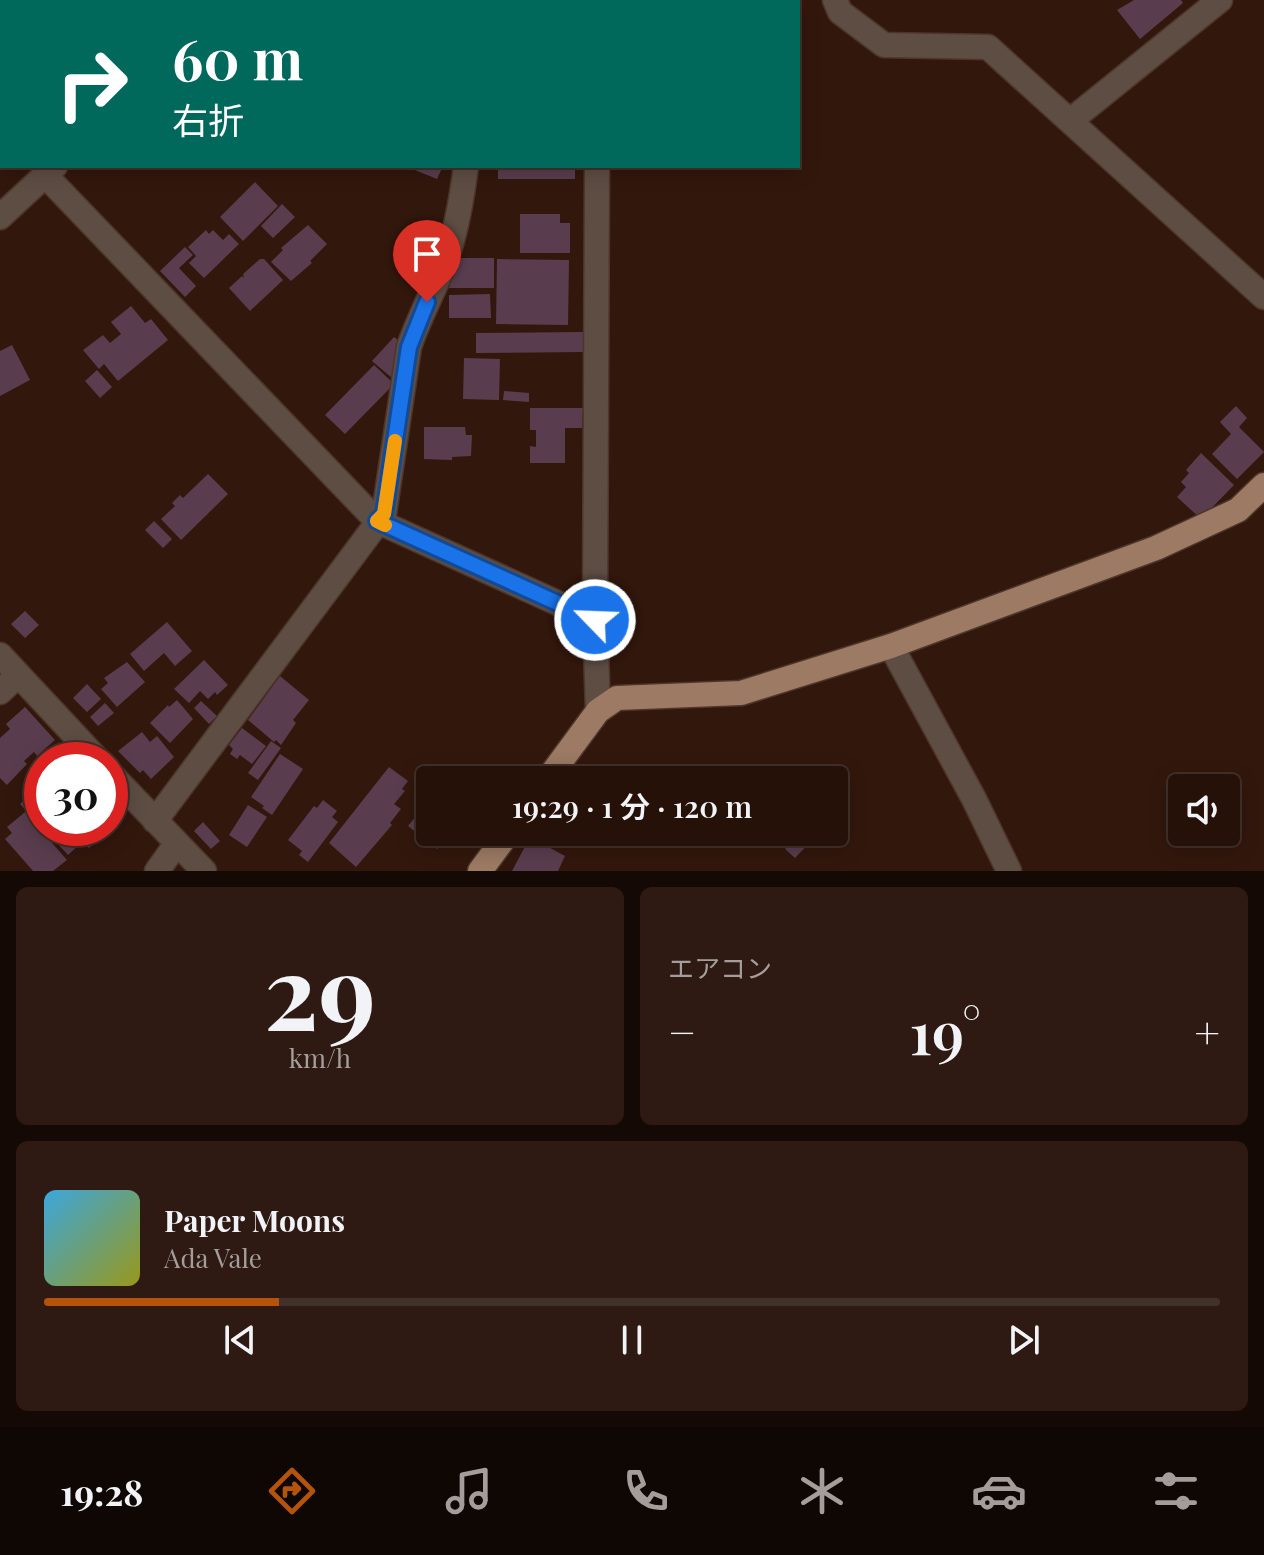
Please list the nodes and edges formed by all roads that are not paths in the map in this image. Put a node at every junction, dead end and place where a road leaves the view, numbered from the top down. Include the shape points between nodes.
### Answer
1 (835, 0) edge
2 (1220, 0) edge
3 (1070, 121) junction
4 (466, 168) edge
5 (597, 168) edge
6 (50, 171) edge
7 (0, 217) edge
8 (1264, 297) edge
9 (1264, 485) edge
10 (377, 521) junction
11 (595, 620) junction
12 (891, 646) junction
13 (0, 655) edge
14 (18, 675) junction
15 (0, 692) edge
16 (598, 711) junction
17 (81, 742) edge
18 (557, 766) edge
19 (128, 792) edge
20 (155, 821) junction
21 (177, 843) junction
22 (499, 846) edge
23 (157, 871) edge
24 (204, 871) edge
25 (480, 871) edge
26 (1009, 871) edge

1 - 3 street via 840,12 884,45 988,47
2 - 3 street
3 - 8 street
4 - 10 street via 448,255 409,347 384,514
5 - 11 street
6 - 7 street
6 - 10 street
9 - 12 main road via 1238,510 1156,548
10 - 11 street
10 - 20 street
11 - 16 street
12 - 16 main road via 741,693 617,698
12 - 26 street
13 - 14 street
14 - 15 street
14 - 17 street
16 - 18 main road
19 - 20 street
20 - 21 street
21 - 23 street
21 - 24 street
22 - 25 main road

